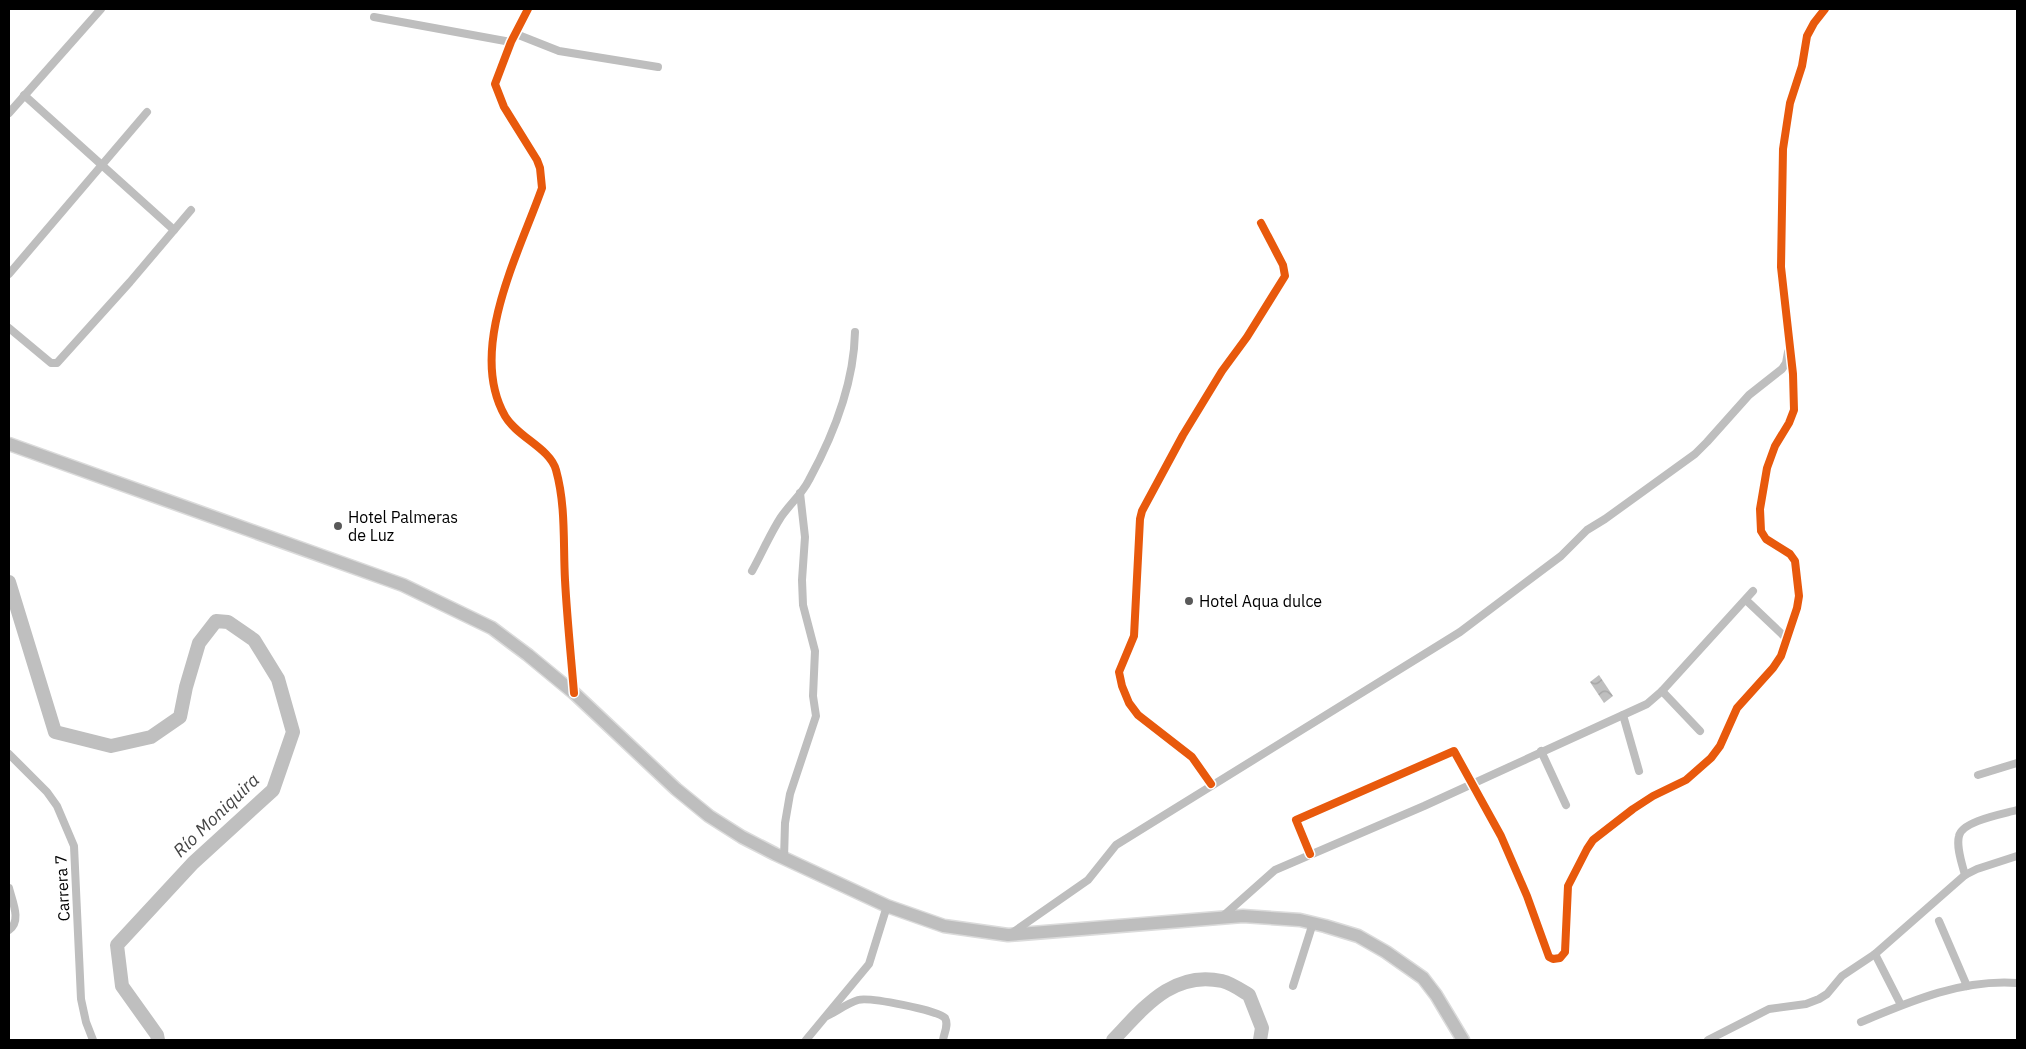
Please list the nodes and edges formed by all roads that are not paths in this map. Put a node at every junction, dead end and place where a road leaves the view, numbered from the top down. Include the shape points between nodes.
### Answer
1 (101, 9) edge
2 (528, 9) edge
3 (1825, 9) edge
4 (374, 17) dead end
5 (516, 34) junction
6 (512, 42) junction
7 (658, 67) dead end
8 (24, 95) junction
9 (147, 112) dead end
10 (9, 113) edge
11 (101, 166) junction
12 (190, 210) dead end
13 (1261, 223) dead end
14 (174, 230) junction
15 (9, 274) edge
16 (9, 328) edge
17 (855, 332) dead end
18 (1789, 348) junction
19 (9, 444) edge
20 (800, 493) junction
21 (752, 571) dead end
22 (1753, 591) dead end
23 (1746, 600) junction
24 (1788, 639) junction
25 (1662, 690) junction
26 (574, 693) junction
27 (1623, 715) junction
28 (1700, 731) dead end
29 (1541, 750) junction
30 (9, 754) edge
31 (2017, 762) edge
32 (1639, 771) dead end
33 (1978, 775) dead end
34 (1211, 784) junction
35 (1472, 784) junction
36 (1566, 806) dead end
37 (2017, 810) edge
38 (1310, 854) junction
39 (2017, 856) edge
40 (784, 859) junction
41 (1965, 875) junction
42 (9, 888) edge
43 (887, 906) junction
44 (1220, 918) junction
45 (1939, 921) dead end
46 (1313, 923) junction
47 (9, 930) edge
48 (1008, 935) junction
49 (1875, 954) junction
50 (2017, 983) edge
51 (1293, 986) dead end
52 (1967, 986) junction
53 (1901, 1005) junction
54 (824, 1018) junction
55 (1862, 1022) dead end
56 (94, 1040) edge
57 (806, 1040) edge
58 (943, 1040) edge
59 (1464, 1040) edge
60 (1708, 1040) edge

1 - 8 street
2 - 5 street
3 - 18 street via 1807,36 1790,104 1783,149 1781,267
4 - 6 street
5 - 6 street
5 - 7 street via 559,51
6 - 26 street via 496,79 497,91 537,160 542,188 500,305 492,344 491,374 505,417 528,441 551,458 556,468 564,526
8 - 10 street
8 - 11 street
9 - 11 street
11 - 14 street
11 - 15 street
12 - 14 street
13 - 34 street via 1286,276 1182,435 1142,510 1134,636 1120,672 1122,686 1133,709 1192,757
14 - 16 street via 57,363 51,363
17 - 20 street via 851,366 834,423
18 - 24 street via 1794,410 1767,468 1760,509 1766,539 1790,554 1797,566 1799,596
18 - 34 street via 1782,369 1749,395 1701,448 1587,530 1562,556 1451,637
19 - 26 main road via 404,585 492,628
20 - 21 street via 781,517
20 - 40 street via 805,526 803,605 815,651 813,696 816,716 790,794
22 - 23 street
23 - 24 street
23 - 25 street
24 - 35 street via 1773,668 1742,700 1716,752 1703,767 1686,780 1632,809 1587,848 1568,886 1565,952 1560,958 1549,957 1501,836
25 - 27 street via 1647,704
25 - 28 street
26 - 40 main road via 709,816
27 - 29 street
27 - 32 street
29 - 35 street
29 - 36 street
30 - 56 street, Carrera 7 via 48,792 74,846 82,1005
31 - 33 street
34 - 48 street via 1116,845 1088,880
35 - 38 street
35 - 38 street via 1454,750 1296,820
37 - 41 street via 1961,830 1959,845
38 - 44 street via 1275,870
39 - 41 street
40 - 43 main road
41 - 49 street
42 - 47 street via 16,920
43 - 48 main road via 944,926
43 - 54 street via 869,964
44 - 46 main road via 1243,916
44 - 48 main road
45 - 52 street
46 - 51 street
46 - 59 main road via 1358,936 1423,978
49 - 53 street
49 - 60 street via 1845,974 1819,1000 1769,1009
50 - 52 street
52 - 53 street
53 - 55 street
54 - 57 street
54 - 58 street via 857,1000 867,999 940,1014 947,1025

